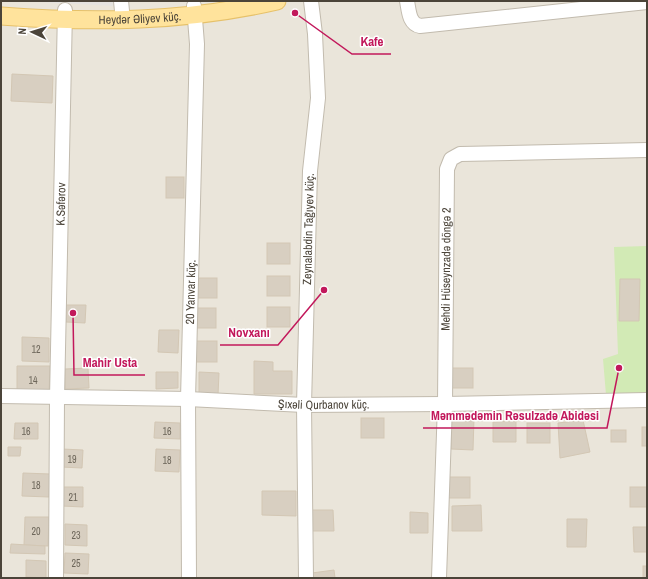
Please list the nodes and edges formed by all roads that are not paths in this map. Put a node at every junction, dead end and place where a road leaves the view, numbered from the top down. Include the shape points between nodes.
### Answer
1 (230, 1) edge
2 (278, 1) edge
3 (311, 1) edge
4 (407, 1) edge
5 (647, 2) edge
6 (1, 6) edge
7 (121, 6) edge
8 (194, 11) junction
9 (65, 15) junction
10 (1, 16) edge
11 (647, 150) edge
12 (1, 396) edge
13 (57, 398) junction
14 (188, 399) junction
15 (647, 400) edge
16 (445, 404) junction
17 (304, 405) junction
18 (56, 578) edge
19 (189, 578) edge
20 (306, 578) edge
21 (439, 578) edge

1 - 8 main road, Heydər Əliyev küç.
2 - 8 main road, Heydər Əliyev küç. via 247,8
3 - 17 street, Zeynalabdin Tağıyev küç. via 318,98 310,170
4 - 5 street via 412,22 420,26
6 - 9 main road, Heydər Əliyev küç.
7 - 8 main road, Heydər Əliyev küç.
7 - 9 main road, Heydər Əliyev küç.
8 - 9 main road, Heydər Əliyev küç. via 124,20
8 - 14 street, 20 Yanvar küç. via 197,44
9 - 10 main road, Heydər Əliyev küç.
9 - 13 street, K.Səfərov
11 - 16 street, Mehdi Hüseynzadə döngə 2 via 460,154 451,159 447,169
12 - 13 street, Şıxəli Qurbanov küç.
13 - 14 street, Şıxəli Qurbanov küç.
13 - 18 street, K.Səfərov
14 - 17 street, Şıxəli Qurbanov küç.
14 - 19 street, 20 Yanvar küç.
15 - 16 street, Şıxəli Qurbanov küç.
16 - 17 street, Şıxəli Qurbanov küç.
16 - 21 street, Mehdi Hüseynzadə döngə 2
17 - 20 street, Zeynalabdin Tağıyev küç.

